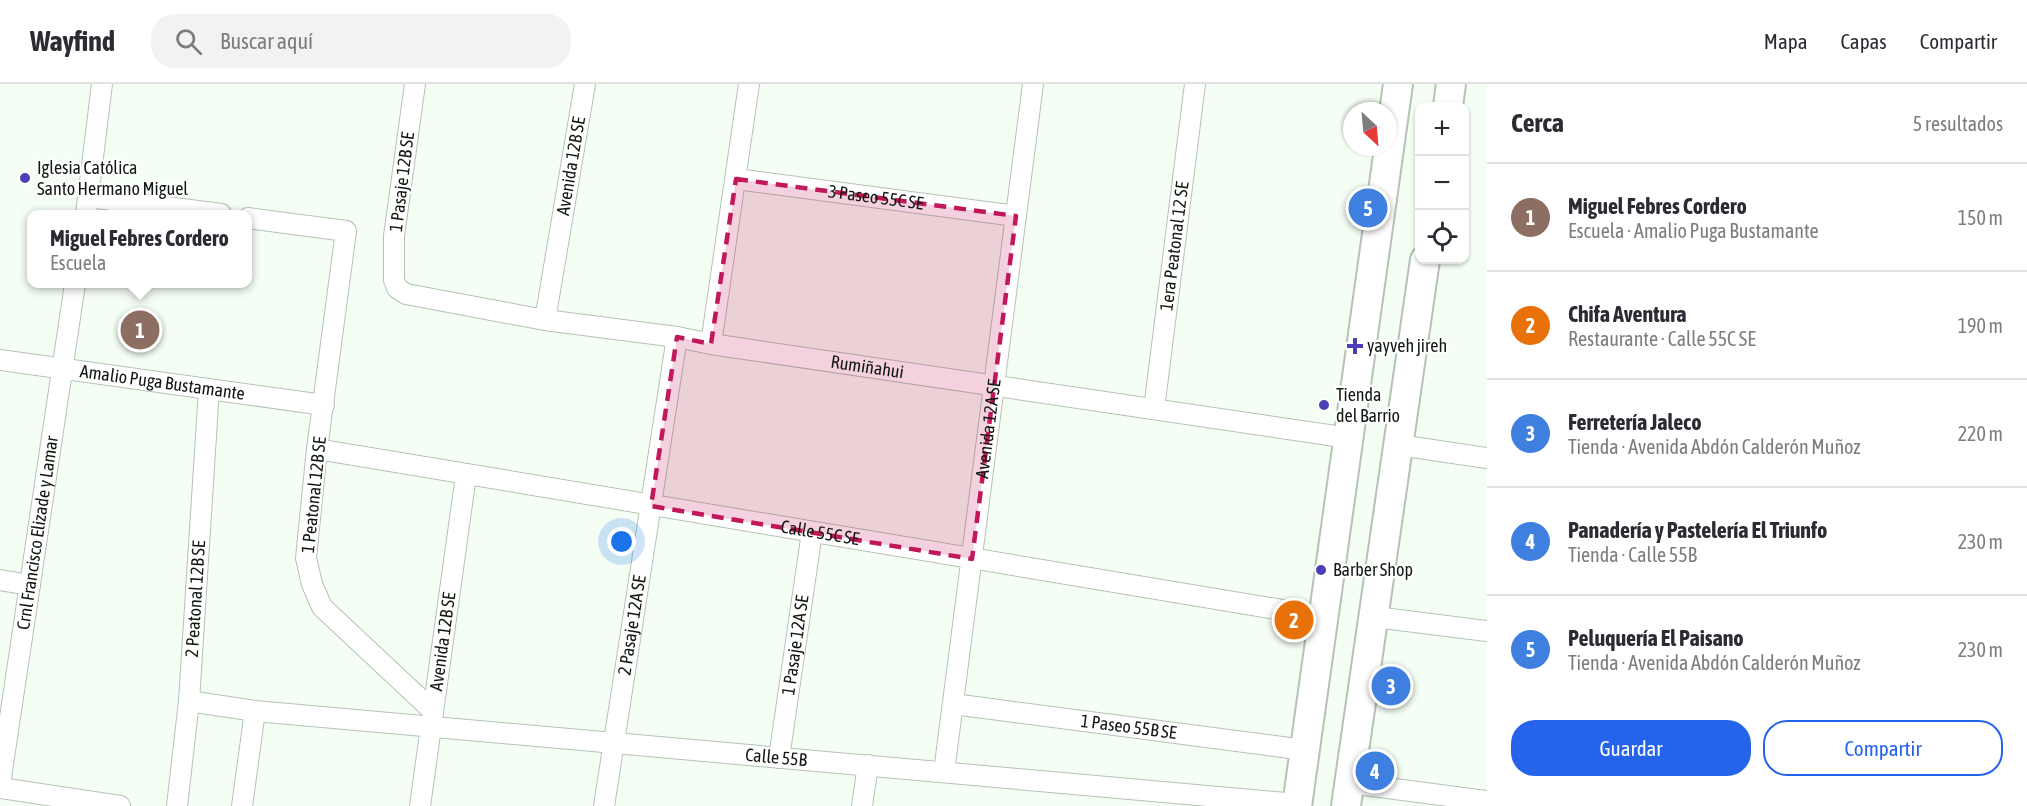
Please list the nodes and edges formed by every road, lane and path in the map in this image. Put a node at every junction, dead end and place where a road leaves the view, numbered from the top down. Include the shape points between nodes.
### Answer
1 (102, 84) edge
2 (415, 84) edge
3 (585, 84) edge
4 (749, 84) edge
5 (1033, 84) edge
6 (1195, 84) edge
7 (1398, 84) edge
8 (1451, 84) edge
9 (1449, 102) edge
10 (735, 179) junction
11 (87, 206) edge
12 (154, 210) edge
13 (1016, 216) junction
14 (252, 219) edge
15 (1424, 264) edge
16 (394, 280) joint
17 (74, 288) edge
18 (545, 320) junction
19 (677, 337) junction
20 (711, 344) junction
21 (0, 360) edge
22 (62, 369) junction
23 (994, 386) junction
24 (208, 389) junction
25 (324, 405) junction
26 (1154, 409) junction
27 (1349, 438) junction
28 (1399, 445) junction
29 (317, 449) junction
30 (1487, 458) edge
31 (466, 475) junction
32 (651, 506) junction
33 (812, 532) junction
34 (972, 559) junction
35 (0, 580) edge
36 (30, 585) junction
37 (1324, 617) junction
38 (1375, 617) junction
39 (1487, 631) edge
40 (189, 701) junction
41 (953, 704) junction
42 (255, 711) junction
43 (431, 718) junction
44 (612, 743) junction
45 (1305, 750) junction
46 (779, 758) junction
47 (868, 765) junction
48 (944, 772) junction
49 (0, 786) edge
50 (1348, 795) edge
51 (1116, 797) edge
52 (1487, 801) edge
53 (1297, 805) edge
54 (120, 806) edge
55 (177, 806) edge
56 (242, 806) edge
57 (420, 806) edge
58 (604, 806) edge
59 (862, 806) edge

1 - 11 street
2 - 16 street, 1 Pasaje 12B SE via 394,236
3 - 18 street, Avenida 12B SE
4 - 10 street
5 - 13 street, Avenida 12A SE
6 - 26 street, 1era Peatonal 12 SE
7 - 27 main road
8 - 9 main road
10 - 13 street, 3 Paseo 55C SE
10 - 20 street
11 - 12 street
13 - 23 street, Avenida 12A SE
14 - 25 street, 1 Peatonal 12B SE via 346,231
15 - 28 main road
16 - 18 street, Rumiñahui via 406,294
17 - 22 street, Crnl Francisco Elizade y Lamar
18 - 19 street, Rumiñahui
19 - 20 street, Rumiñahui
19 - 32 street, 2 Pasaje 12A SE
20 - 23 street, Rumiñahui
21 - 22 street, Amalio Puga Bustamante
22 - 24 street, Amalio Puga Bustamante
22 - 36 street, Crnl Francisco Elizade y Lamar
23 - 26 street, Rumiñahui
23 - 34 street, Avenida 12A SE
24 - 25 street, Amalio Puga Bustamante
24 - 40 street, 2 Peatonal 12B SE
25 - 29 street, 1 Peatonal 12B SE
26 - 27 street, Rumiñahui
27 - 37 main road
28 - 30 street
28 - 38 main road
29 - 31 street, Calle 55C SE
29 - 43 street, 1 Peatonal 12B SE via 306,558 312,584 322,607
31 - 32 street, Calle 55C SE
31 - 43 street, Avenida 12B SE
32 - 33 street, Calle 55C SE
32 - 44 street, 2 Pasaje 12A SE
33 - 34 street, Calle 55C SE
33 - 46 street, 1 Pasaje 12A SE
34 - 37 street, Calle 55C SE
34 - 41 street, Avenida 12A SE
35 - 36 street
36 - 49 street, Crnl Francisco Elizade y Lamar
37 - 45 main road
38 - 39 street
38 - 50 main road
40 - 42 street, Calle 55B
40 - 55 street, 2 Peatonal 12B SE
41 - 45 street, 1 Paseo 55B SE
41 - 48 street, Avenida 12A SE
42 - 43 street, Calle 55B
42 - 56 street
43 - 44 street, Calle 55B
43 - 57 street, Avenida 12B SE
44 - 46 street, Calle 55B
44 - 58 street, 2 Pasaje 12A SE
45 - 53 main road
46 - 47 street, Calle 55B
47 - 48 street, Calle 55B
47 - 59 street
48 - 51 street, Calle 55B
49 - 54 street
50 - 52 street
51 - 53 street, Calle 55B

